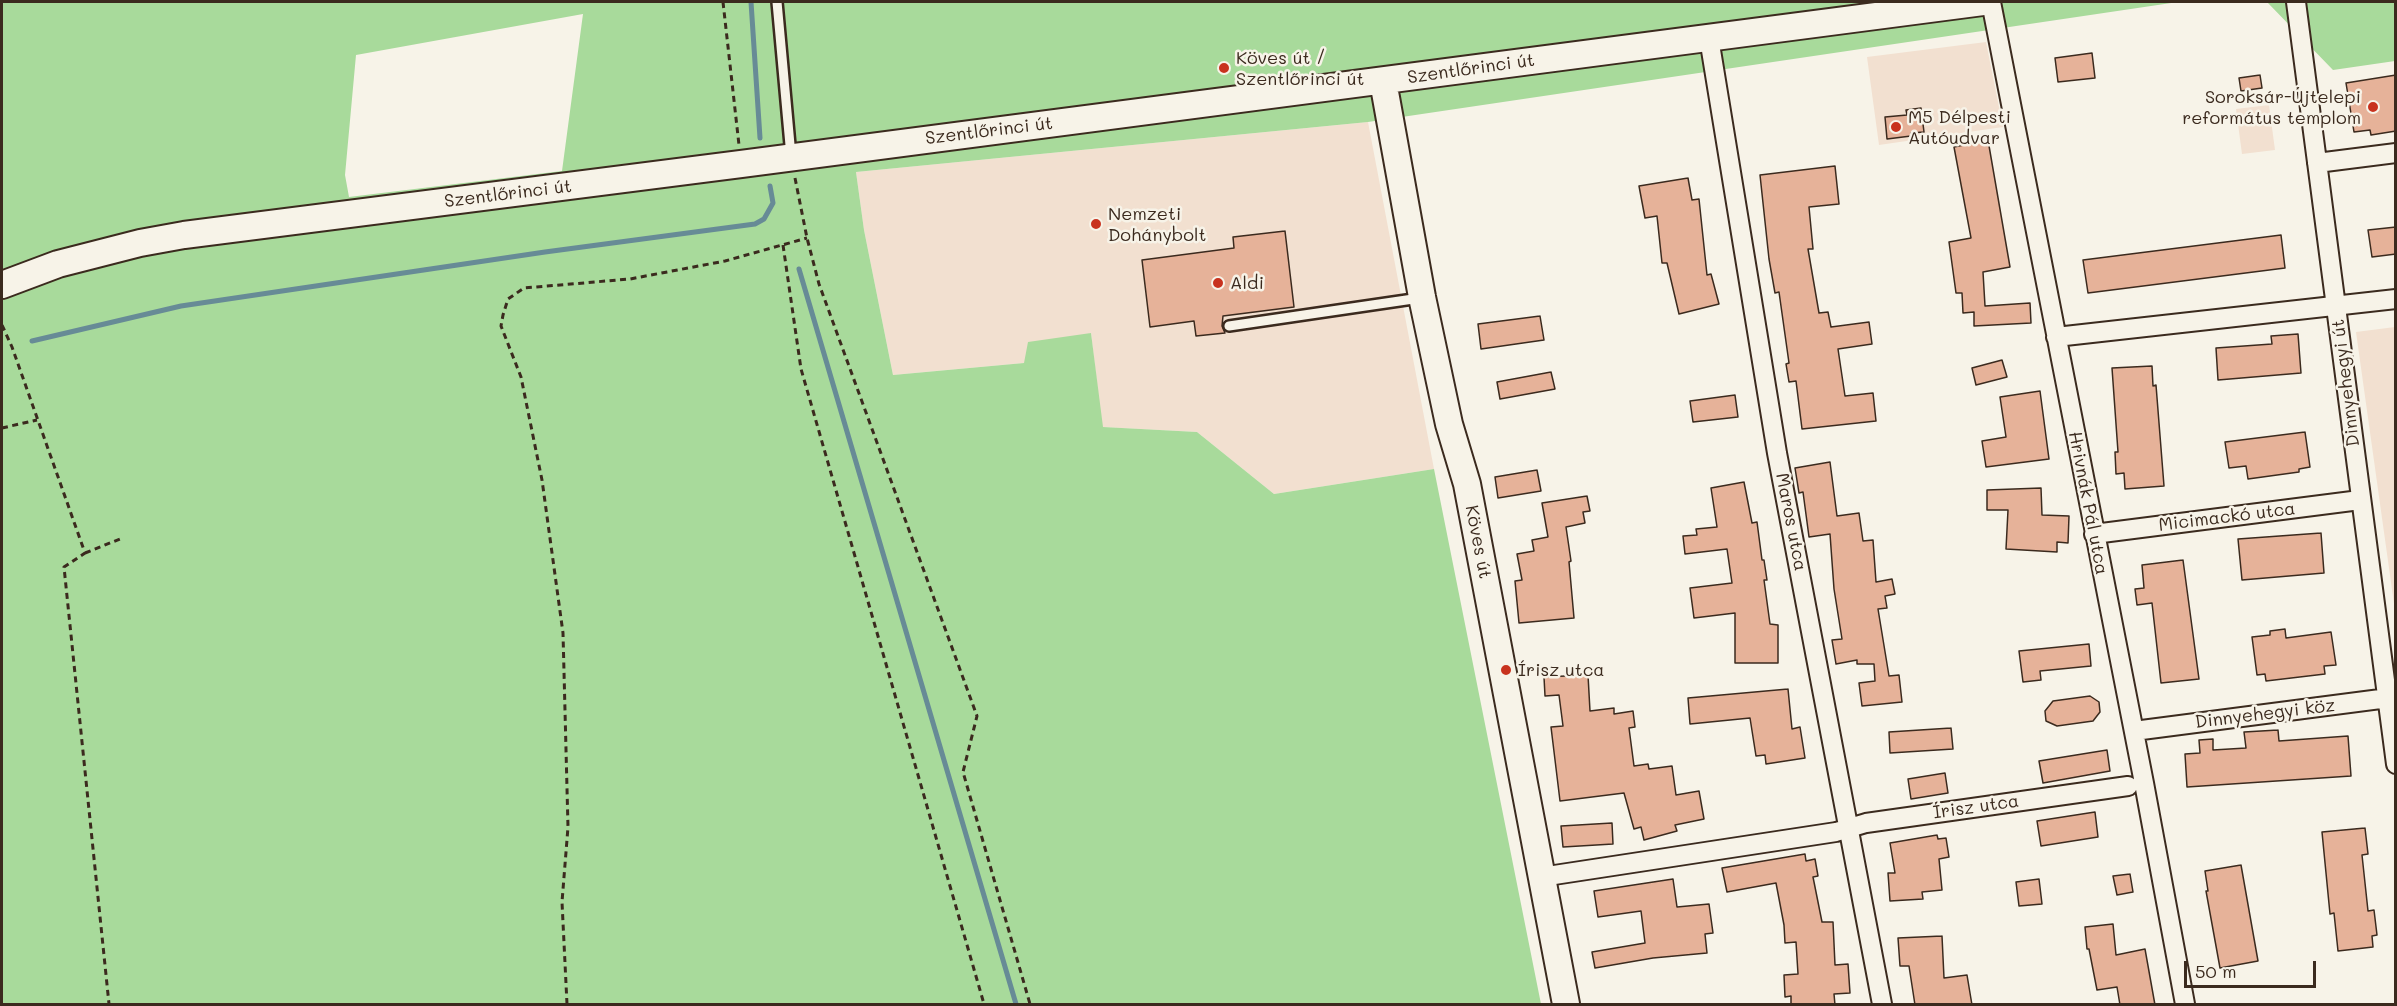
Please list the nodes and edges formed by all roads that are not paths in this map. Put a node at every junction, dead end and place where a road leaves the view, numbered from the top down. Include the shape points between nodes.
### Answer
1 (777, 2) edge
2 (1983, 2) edge
3 (1991, 2) edge
4 (2296, 2) edge
5 (1710, 38) junction
6 (1383, 81) junction
7 (2396, 153) edge
8 (791, 156) junction
9 (2317, 163) junction
10 (2, 285) edge
11 (1422, 297) junction
12 (2396, 298) edge
13 (2337, 306) junction
14 (1229, 326) dead end
15 (2056, 337) junction
16 (2361, 500) junction
17 (2094, 534) junction
18 (2391, 698) edge
19 (2134, 731) junction
20 (2396, 764) edge
21 (2128, 786) dead end
22 (1849, 829) junction
23 (1541, 877) junction
24 (1566, 1005) edge
25 (1882, 1005) edge
26 (2185, 1005) edge

1 - 8 lane
2 - 5 main road, Szentlőrinci út via 1876,13
3 - 15 street, Hrivnák Pál utca
4 - 9 street, Dinnyehegyi út
5 - 6 main road, Szentlőrinci út
5 - 22 street, Maros utca via 1777,453
6 - 8 main road, Szentlőrinci út
6 - 11 main road, Köves út
7 - 9 street
8 - 10 main road, Szentlőrinci út via 184,235 58,264
9 - 13 street, Dinnyehegyi út
11 - 14 lane
11 - 23 main road, Köves út via 1449,424 1467,484
12 - 13 street
13 - 15 street
13 - 16 street, Dinnyehegyi út
15 - 17 street, Hrivnák Pál utca
16 - 17 street, Micimackó utca
16 - 18 street, Dinnyehegyi út
17 - 19 street, Hrivnák Pál utca
18 - 19 street, Dinnyehegyi köz
18 - 20 street, Dinnyehegyi út
19 - 26 street, Hrivnák Pál utca
21 - 22 street, Írisz utca via 1866,823
22 - 23 street, Írisz utca
22 - 25 street, Maros utca
23 - 24 main road, Köves út

